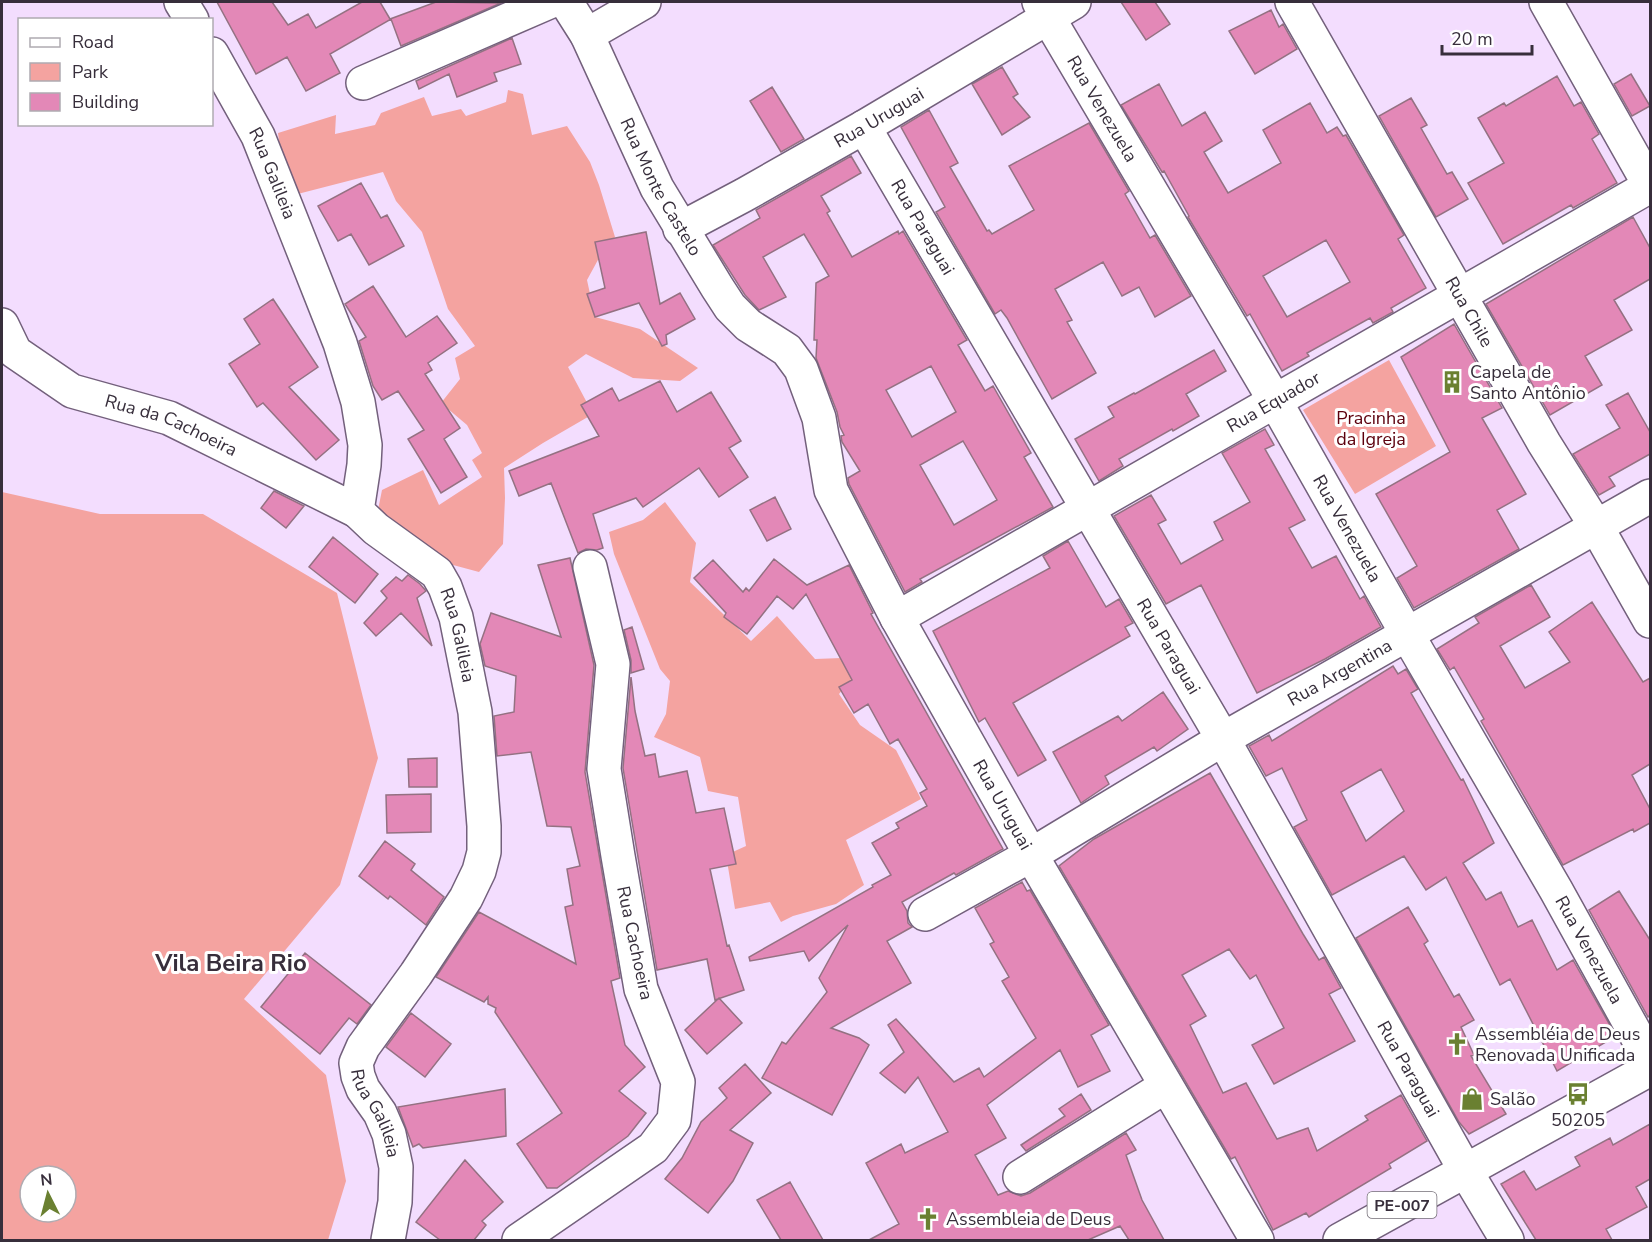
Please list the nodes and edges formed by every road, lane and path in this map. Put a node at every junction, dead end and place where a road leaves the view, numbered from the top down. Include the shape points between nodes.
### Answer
1 (181, 2) edge
2 (549, 2) edge
3 (566, 2) edge
4 (644, 2) edge
5 (1292, 2) edge
6 (1546, 2) edge
7 (1053, 6) edge
8 (191, 18) edge
9 (587, 35) junction
10 (213, 56) edge
11 (363, 83) dead end
12 (864, 127) junction
13 (1650, 186) edge
14 (680, 229) junction
15 (1460, 296) junction
16 (2, 325) edge
17 (787, 350) joint
18 (1275, 401) junction
19 (1650, 496) edge
20 (1088, 509) junction
21 (357, 511) junction
22 (1596, 526) junction
23 (590, 567) dead end
24 (897, 618) junction
25 (1650, 621) edge
26 (1407, 634) junction
27 (1223, 739) junction
28 (1030, 855) junction
29 (925, 914) dead end
30 (1650, 1060) edge
31 (1650, 1069) edge
32 (1166, 1086) junction
33 (1465, 1170) junction
34 (1020, 1177) dead end
35 (528, 1238) edge
36 (388, 1240) edge
37 (1257, 1240) edge
38 (1340, 1240) edge
39 (1507, 1240) edge

1 - 8 street
2 - 11 street
3 - 9 street, Rua Monte Castelo
4 - 9 street
5 - 15 street, Rua Chile
6 - 13 street
7 - 12 street, Rua Uruguai
7 - 18 street, Rua Venezuela
9 - 14 street, Rua Monte Castelo via 657,188
10 - 21 street, Rua Galileia via 258,136 340,343 358,402 365,445
12 - 14 street, Rua Uruguai
12 - 20 street, Rua Paraguai
13 - 15 street, Rua Equador
14 - 17 street, Rua Monte Castelo via 730,307 748,325
15 - 18 street, Rua Equador
15 - 22 street, Rua Chile
16 - 21 street, Rua da Cachoeira via 15,352 72,391 169,418
17 - 24 street, Rua Uruguai via 801,369 819,418 831,490
18 - 20 street, Rua Equador
18 - 26 street, Rua Venezuela
19 - 22 street, Rua Argentina
20 - 24 street, Rua Equador
20 - 27 street, Rua Paraguai
21 - 36 street, Rua Galileia via 437,573 445,587 456,617 475,712 484,826 484,852 466,897 363,1047 356,1063 363,1089 389,1134 396,1167
22 - 25 street, Rua Chile
22 - 26 street, Rua Argentina
23 - 35 street, Rua Cachoeira via 613,664 604,769 622,878 641,989 678,1082 674,1120 653,1148
24 - 28 street, Rua Uruguai
26 - 27 street, Rua Argentina
26 - 30 street, Rua Venezuela
27 - 28 street, Rua Argentina
27 - 33 street, Rua Paraguai
28 - 29 street, Rua Argentina
28 - 32 street, Rua Uruguai
31 - 33 street, PE-007
32 - 34 street
32 - 37 street, Rua Uruguai
33 - 38 street, PE-007
33 - 39 street, Rua Paraguai

